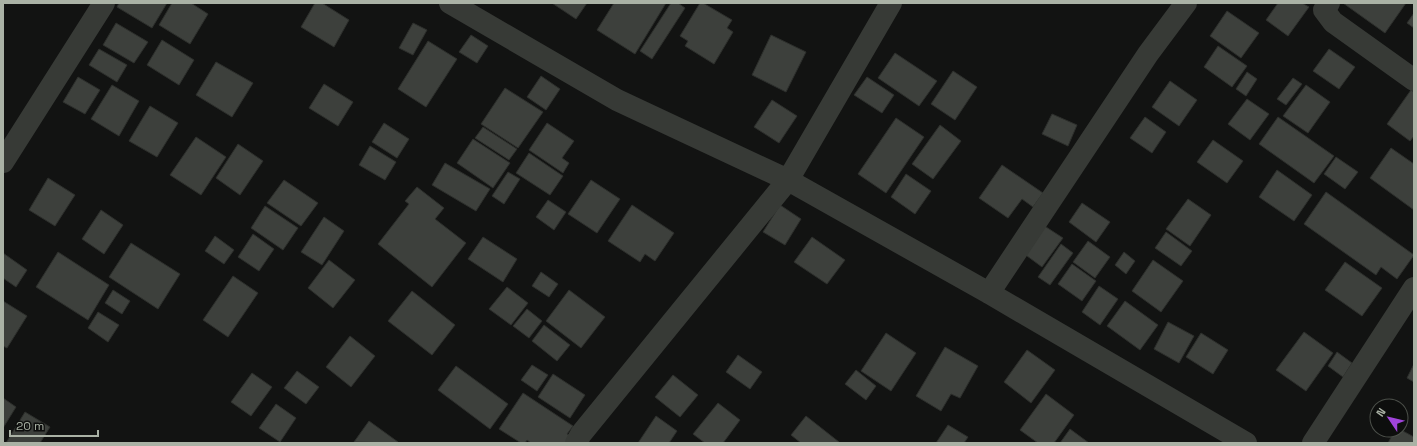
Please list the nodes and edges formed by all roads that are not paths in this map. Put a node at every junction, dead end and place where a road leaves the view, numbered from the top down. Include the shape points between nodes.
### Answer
1 (104, 3) edge
2 (450, 3) edge
3 (891, 3) edge
4 (1186, 3) edge
5 (1328, 3) edge
6 (1414, 80) edge
7 (3, 162) edge
8 (788, 180) junction
9 (1414, 288) edge
10 (989, 293) junction
11 (583, 440) edge
12 (1246, 443) edge
13 (1313, 443) edge

1 - 7 street
2 - 8 street via 617,100
3 - 8 street
4 - 10 street via 1144,61
5 - 6 street via 1324,10 1333,22
8 - 10 street
8 - 11 street
9 - 13 street
10 - 12 street

